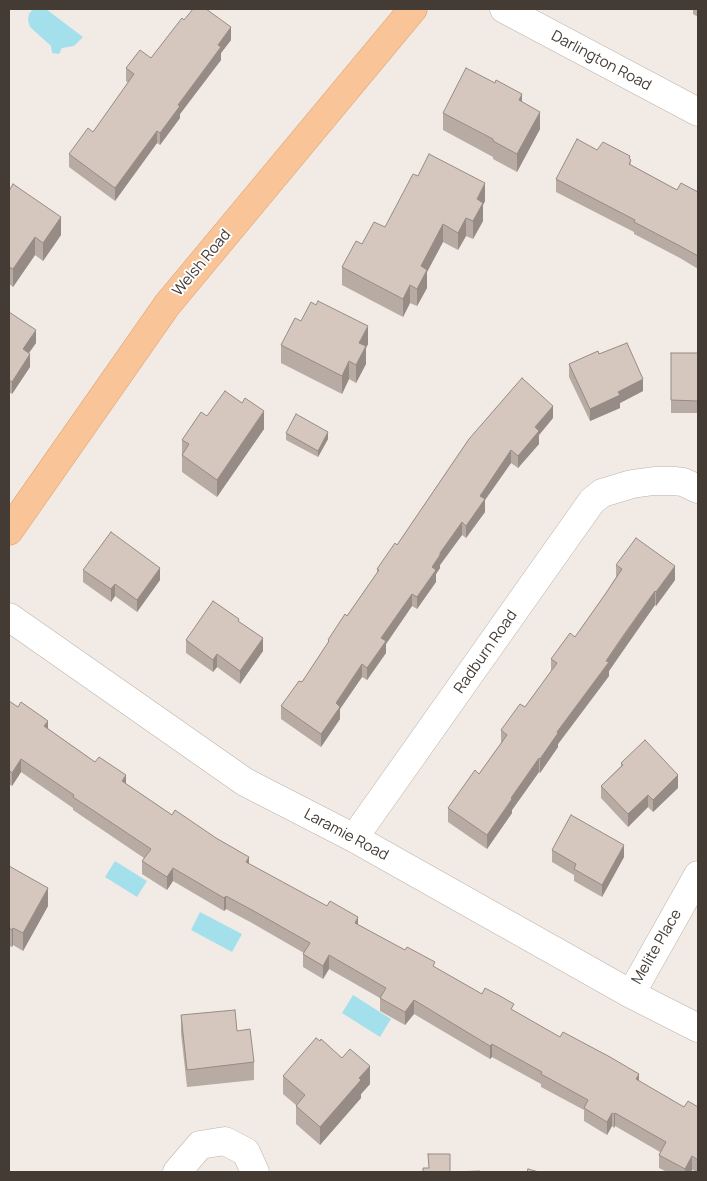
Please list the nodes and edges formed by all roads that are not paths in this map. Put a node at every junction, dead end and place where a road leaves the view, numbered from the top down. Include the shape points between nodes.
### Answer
1 (413, 9) edge
2 (504, 9) edge
3 (698, 112) edge
4 (698, 489) edge
5 (9, 531) edge
6 (9, 617) edge
7 (354, 838) junction
8 (698, 875) edge
9 (631, 994) junction
10 (695, 1018) edge
11 (177, 1172) edge
12 (255, 1172) edge

1 - 5 main road, Welsh Road via 167,305
2 - 3 street, Darlington Road
4 - 7 street, Radburn Road via 674,481 632,484 602,493 592,501
6 - 7 street, Laramie Road via 245,782
7 - 9 street, Laramie Road
8 - 9 street, Melite Place
9 - 10 street, Laramie Road
11 - 12 street via 200,1145 225,1141 246,1152

